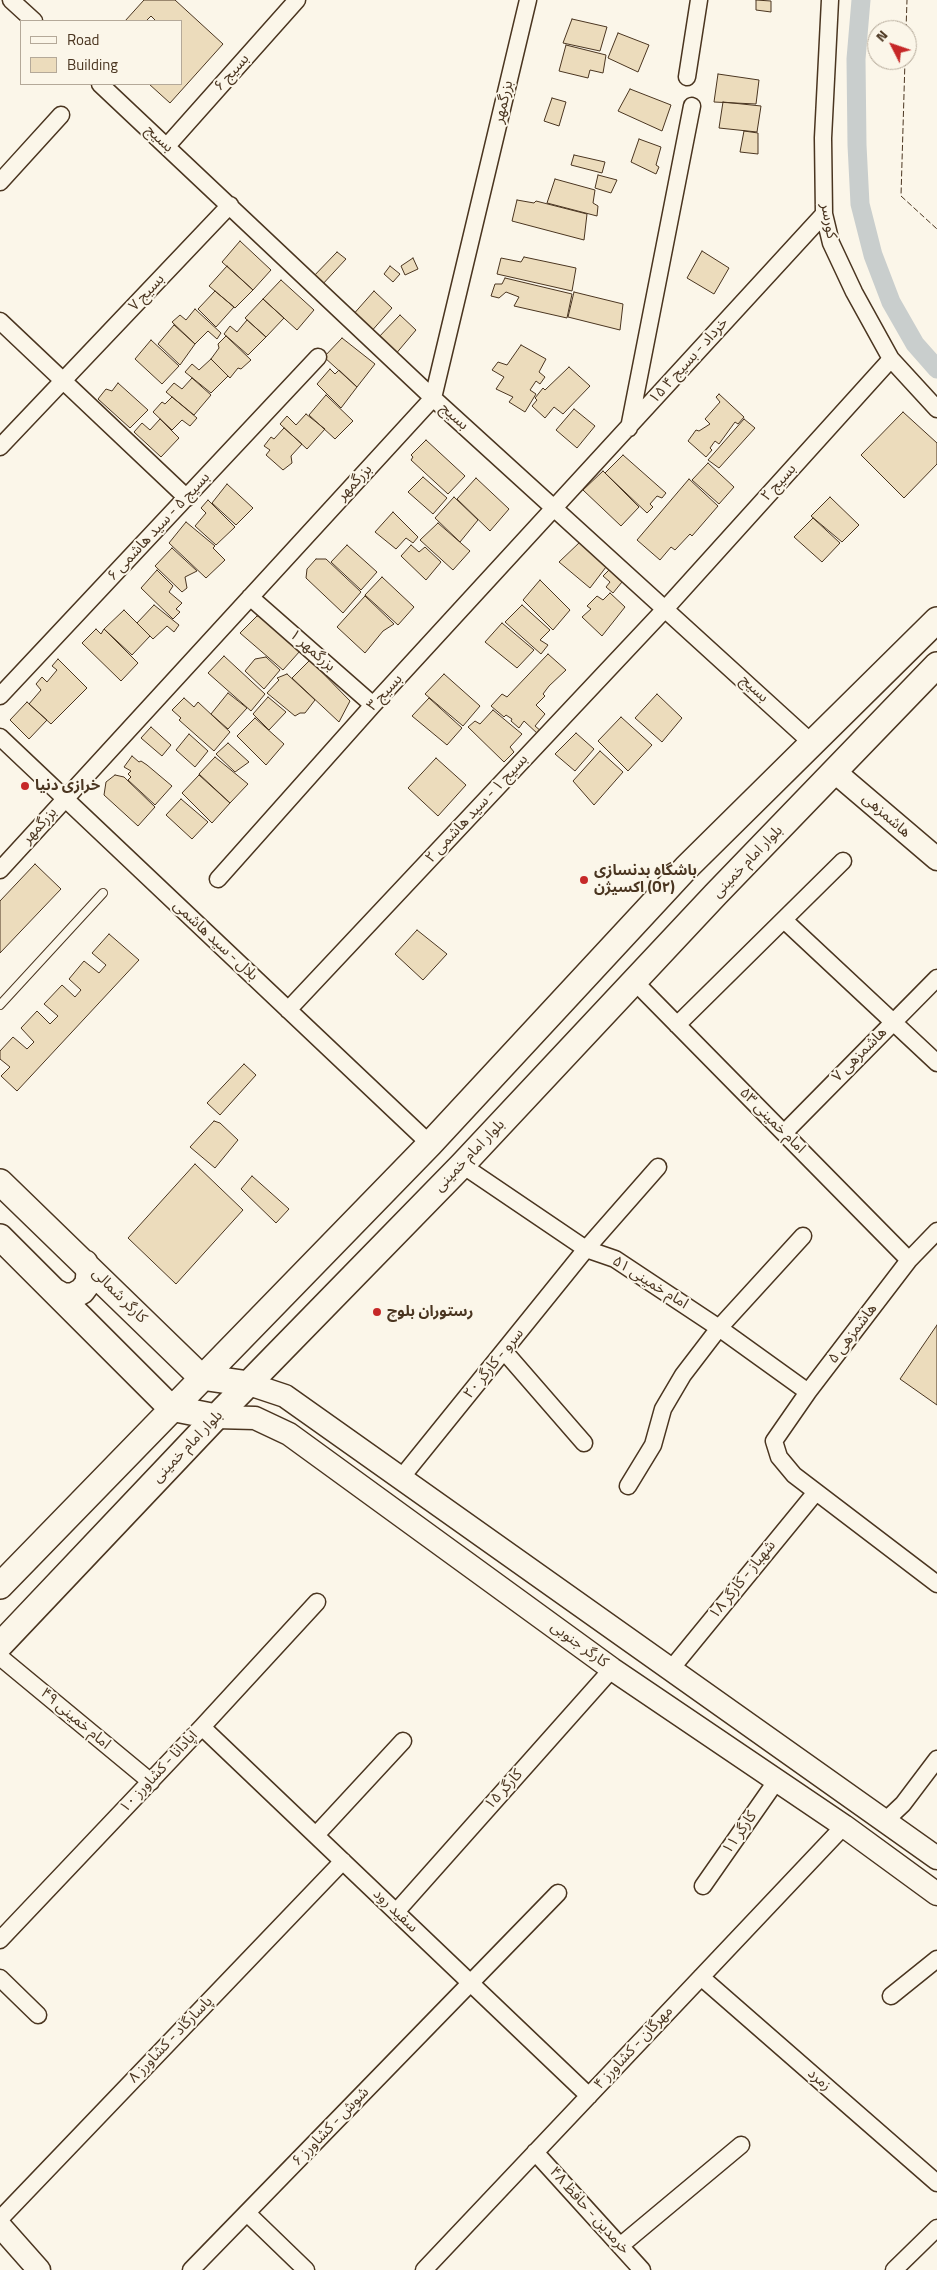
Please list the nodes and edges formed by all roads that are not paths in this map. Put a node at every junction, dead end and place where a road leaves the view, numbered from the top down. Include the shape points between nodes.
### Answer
1 (11, 0) edge
2 (297, 0) edge
3 (528, 0) edge
4 (699, 0) edge
5 (830, 0) edge
6 (33, 20) edge
7 (687, 77) dead end
8 (101, 85) edge
9 (692, 106) dead end
10 (61, 115) dead end
11 (167, 146) junction
12 (0, 182) edge
13 (230, 205) junction
14 (824, 214) junction
15 (0, 321) edge
16 (318, 357) dead end
17 (891, 359) junction
18 (64, 381) junction
19 (433, 398) junction
20 (937, 409) edge
21 (628, 428) junction
22 (0, 447) edge
23 (187, 498) junction
24 (555, 509) junction
25 (250, 597) junction
26 (666, 608) junction
27 (937, 620) edge
28 (937, 665) edge
29 (0, 696) edge
30 (373, 705) junction
31 (0, 737) edge
32 (813, 744) junction
33 (835, 772) junction
34 (64, 798) junction
35 (937, 859) edge
36 (843, 861) dead end
37 (0, 870) edge
38 (218, 879) dead end
39 (103, 893) dead end
40 (784, 920) junction
41 (937, 978) edge
42 (635, 982) junction
43 (0, 1005) edge
44 (288, 1010) junction
45 (893, 1022) junction
46 (677, 1025) junction
47 (937, 1063) edge
48 (784, 1133) junction
49 (430, 1144) junction
50 (462, 1165) junction
51 (658, 1167) dead end
52 (0, 1182) edge
53 (937, 1231) edge
54 (804, 1236) dead end
55 (0, 1237) edge
56 (586, 1249) junction
57 (910, 1260) junction
58 (85, 1263) junction
59 (54, 1291) junction
60 (719, 1328) junction
61 (504, 1351) junction
62 (201, 1377) junction
63 (249, 1384) junction
64 (808, 1392) junction
65 (171, 1408) junction
66 (216, 1417) junction
67 (584, 1443) dead end
68 (401, 1478) junction
69 (628, 1486) dead end
70 (816, 1492) junction
71 (937, 1584) edge
72 (0, 1586) edge
73 (317, 1602) dead end
74 (632, 1642) junction
75 (0, 1645) edge
76 (0, 1657) edge
77 (612, 1669) junction
78 (671, 1669) junction
79 (202, 1727) junction
80 (403, 1741) dead end
81 (937, 1759) edge
82 (777, 1780) junction
83 (150, 1782) junction
84 (885, 1821) junction
85 (844, 1826) junction
86 (316, 1836) junction
87 (937, 1858) edge
88 (343, 1861) junction
89 (702, 1886) dead end
90 (558, 1893) dead end
91 (937, 1894) edge
92 (396, 1912) junction
93 (0, 1940) edge
94 (937, 1959) edge
95 (702, 1977) junction
96 (0, 1978) edge
97 (471, 1984) junction
98 (891, 1996) dead end
99 (38, 2015) dead end
100 (589, 2096) junction
101 (741, 2146) dead end
102 (535, 2152) junction
103 (937, 2183) edge
104 (247, 2213) junction
105 (0, 2219) edge
106 (0, 2226) edge
107 (937, 2228) edge
108 (620, 2246) junction
109 (40, 2270) edge
110 (191, 2270) edge
111 (306, 2270) edge
112 (424, 2270) edge
113 (642, 2270) edge
114 (894, 2270) edge

1 - 6 street
2 - 11 street, بسیج ۶
3 - 19 street, بزرگمهر
4 - 7 street
5 - 14 street, کورسر via 823,138
8 - 11 street, بسیج
9 - 21 street
10 - 12 street
11 - 13 street, بسیج
13 - 18 street, بسیج ۷
13 - 19 street, بسیج
14 - 17 street, کورسر via 831,243
14 - 21 street, ۱۵ خرداد - بسیج ۴
15 - 18 street
16 - 23 street, بسیج ۵ - سید هاشمی ۶
17 - 20 street, کورسر
17 - 26 street, بسیج ۲
18 - 22 street, بسیج ۷
18 - 23 street
19 - 24 street, بسیج
19 - 25 street, بزرگمهر
21 - 24 street, ۱۵ خرداد - بسیج ۴
23 - 29 street, بسیج ۵ - سید هاشمی ۶
24 - 26 street, بسیج
24 - 30 street, بسیج ۳
25 - 30 street, بزرگمهر ۱
25 - 34 street, بزرگمهر
26 - 32 street, بسیج
26 - 44 street, بسیج ۱ - سید هاشمی ۲
27 - 32 main road
28 - 33 main road, بلوار امام خمینی
30 - 38 street, بسیج ۳
31 - 34 street, بلال - سید هاشمی
32 - 49 main road via 686,868
33 - 35 main road, هاشمزهی
33 - 42 main road, بلوار امام خمینی
34 - 37 street, بزرگمهر
34 - 44 street, بلال - سید هاشمی
36 - 40 street
39 - 43 lane
40 - 45 street
40 - 46 street
41 - 45 street, هاشمزهی ۷
42 - 46 street, امام خمینی ۵۳
42 - 50 main road, بلوار امام خمینی
44 - 49 street, بلال - سید هاشمی
45 - 47 street
45 - 48 street, هاشمزهی ۷
46 - 48 street, امام خمینی ۵۳
48 - 57 street, امام خمینی ۵۳
49 - 62 main road
50 - 56 street, امام خمینی ۵۱
50 - 63 main road, بلوار امام خمینی
51 - 56 street, سرو - کارگر ۲۰
52 - 58 main road, کارگر شمالی
53 - 57 street, هاشمزهی ۵
54 - 60 street
55 - 59 main road
56 - 60 street, امام خمینی ۵۱ via 615,1259
56 - 61 street, سرو - کارگر ۲۰
57 - 64 street, هاشمزهی ۵
58 - 59 main road via 89,1272 88,1283 82,1291 73,1296 63,1296
58 - 62 main road, کارگر شمالی
59 - 65 main road
60 - 64 street, امام خمینی ۵۱
60 - 69 street via 683,1375 664,1409 654,1445
61 - 67 street
61 - 68 street, سرو - کارگر ۲۰
62 - 63 main road
62 - 65 main road
63 - 66 main road, بلوار امام خمینی
63 - 68 main road via 285,1396
64 - 70 street, هاشمزهی ۵ via 774,1441 779,1458
65 - 66 main road
65 - 72 main road
66 - 75 main road, بلوار امام خمینی
66 - 77 main road, کارگر جنوبی via 255,1418 289,1434
68 - 74 main road
70 - 71 street
70 - 78 street, شهباز - کارگر ۱۸
73 - 79 street, آپادانا - کشاورز ۱۰
74 - 77 main road
74 - 78 main road
76 - 83 street, امام خمینی ۴۹
77 - 82 main road, کارگر جنوبی
77 - 92 street, کارگر ۱۵
78 - 84 main road
79 - 83 street, آپادانا - کشاورز ۱۰
79 - 86 street, سفید رود
80 - 86 street
81 - 84 street via 903,1804
82 - 85 main road, کارگر جنوبی
82 - 89 street, کارگر ۱۱
83 - 93 street, آپادانا - کشاورز ۱۰
84 - 87 main road
85 - 91 main road, کارگر جنوبی
85 - 95 street, مهرگان - کشاورز ۴
86 - 88 street, سفید رود
88 - 92 street, سفید رود
88 - 105 street, پاسارگاد - کشاورز ۸
90 - 97 street, شوش - کشاورز ۶
92 - 97 street, سفید رود
94 - 98 street
95 - 100 street, مهرگان - کشاورز ۴
95 - 103 street, زمرد
96 - 99 street
97 - 100 street, سفید رود
97 - 104 street, شوش - کشاورز ۶
100 - 102 street, مهرگان - کشاورز ۴
101 - 108 street
102 - 108 street, خرمدین - حافظ ۴۸
102 - 112 street, مهرگان - کشاورز ۴
104 - 110 street, شوش - کشاورز ۶
104 - 111 street
106 - 109 main road
107 - 114 street
108 - 113 street, خرمدین - حافظ ۴۸

